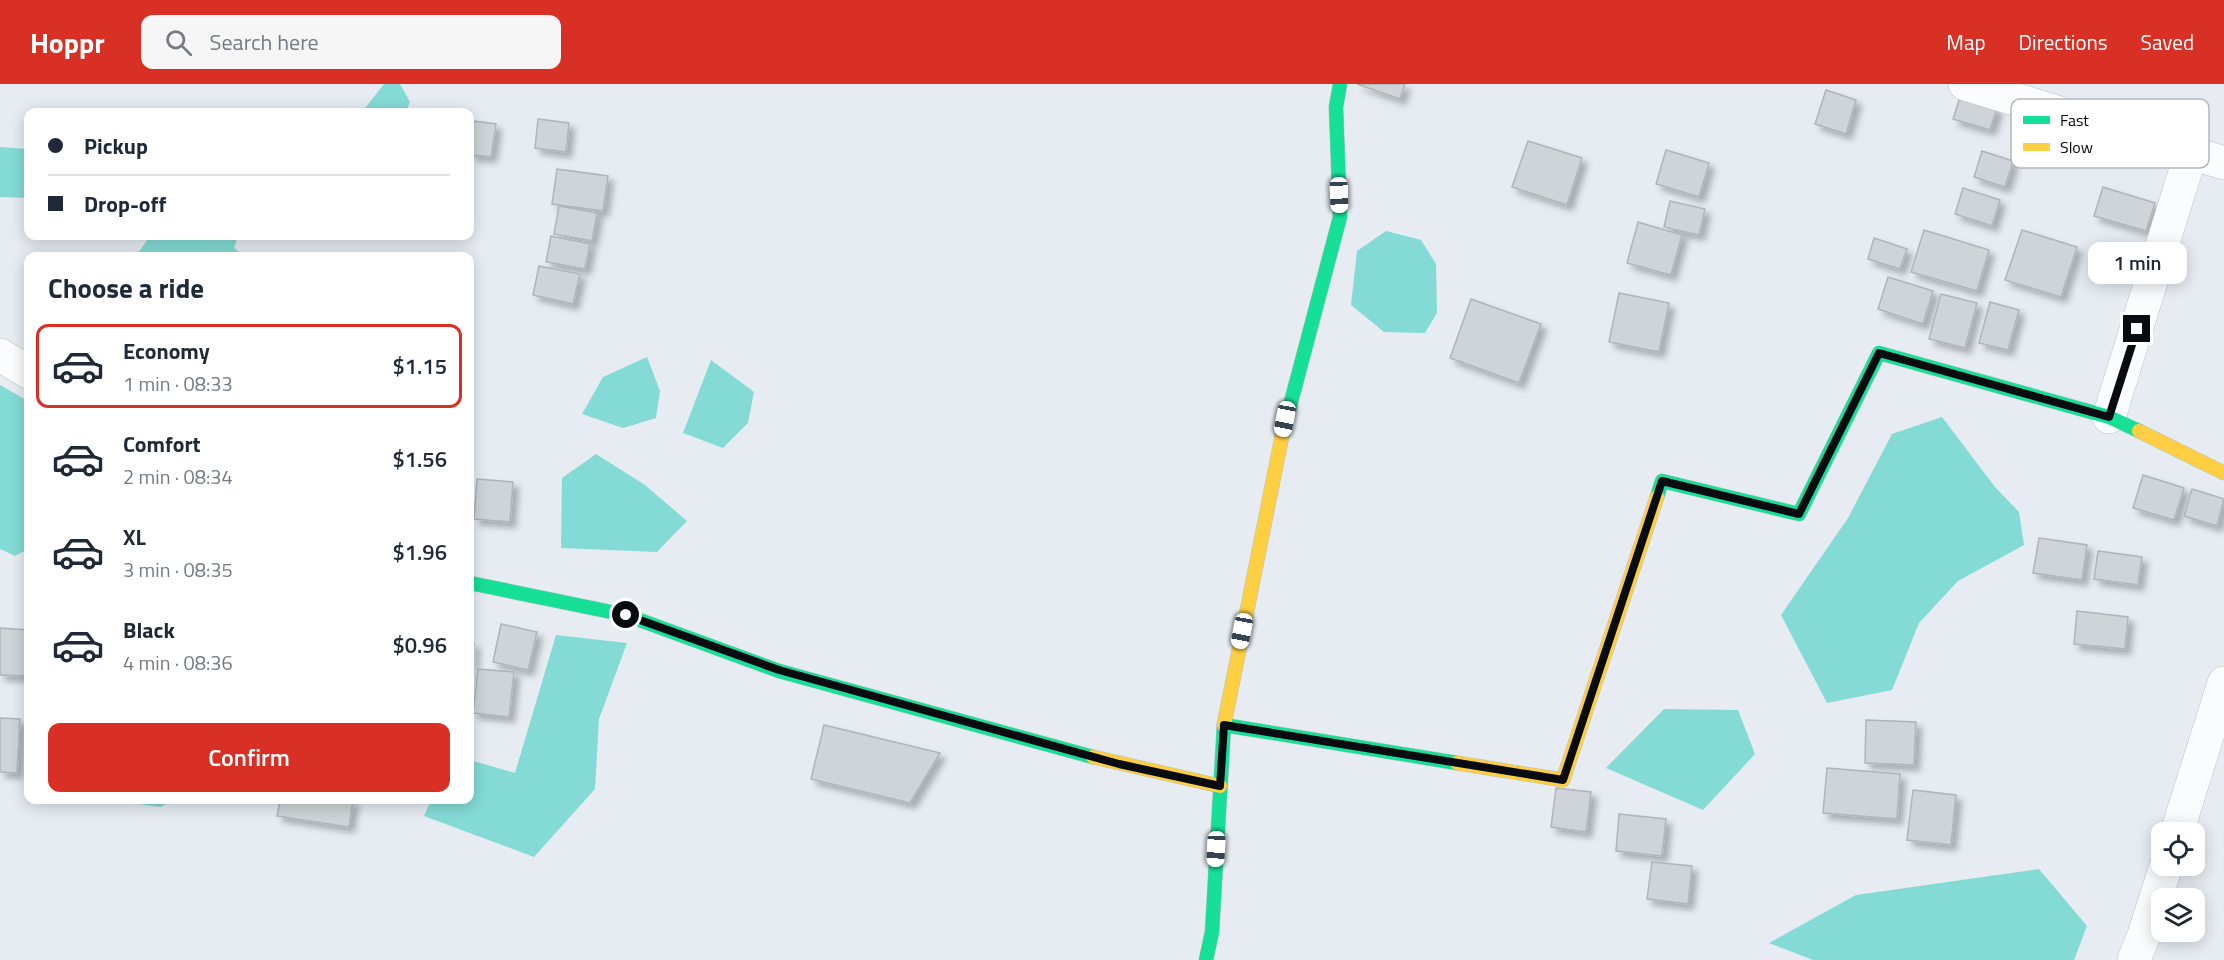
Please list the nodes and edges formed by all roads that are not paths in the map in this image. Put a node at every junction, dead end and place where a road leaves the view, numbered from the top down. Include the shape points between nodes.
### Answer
1 (1340, 84) edge
2 (1965, 84) edge
3 (2014, 99) edge
4 (2209, 158) edge
5 (2224, 163) edge
6 (2186, 168) edge
7 (0, 355) edge
8 (24, 370) edge
9 (2109, 417) junction
10 (2224, 473) edge
11 (474, 584) edge
12 (2224, 683) edge
13 (1224, 725) junction
14 (1220, 786) junction
15 (2180, 822) edge
16 (2163, 876) edge
17 (1206, 960) edge
18 (2134, 960) edge

1 - 13 street via 1336,107 1340,217 1285,419
2 - 3 street
4 - 5 street
6 - 9 street
7 - 8 street
9 - 10 street
9 - 13 street via 1879,353 1799,514 1662,481 1563,780
11 - 14 street via 626,615 779,670 1119,764
12 - 15 street
13 - 14 street
14 - 17 street via 1212,932
16 - 18 street

